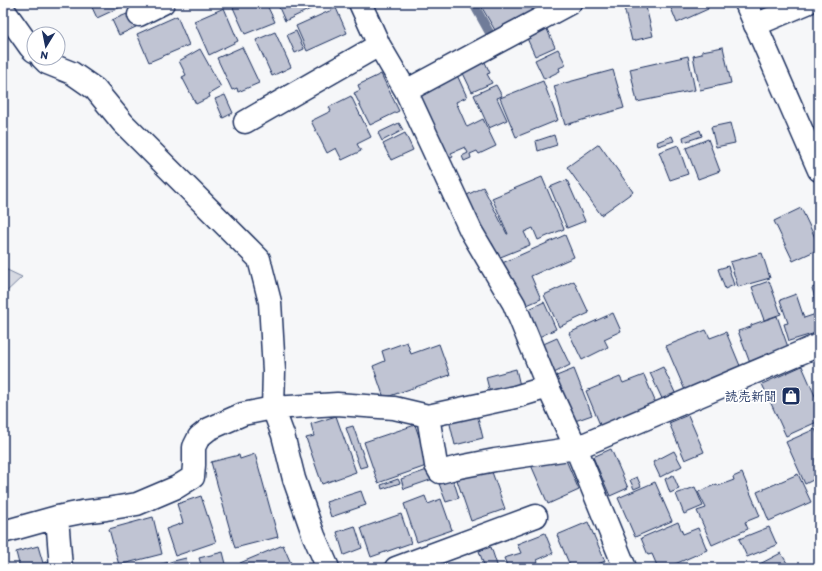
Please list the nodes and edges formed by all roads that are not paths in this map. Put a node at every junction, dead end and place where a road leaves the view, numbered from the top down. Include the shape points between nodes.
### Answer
1 (163, 3) edge
2 (360, 3) edge
3 (746, 3) edge
4 (807, 3) edge
5 (564, 5) edge
6 (3, 10) edge
7 (139, 15) dead end
8 (755, 25) junction
9 (26, 42) edge
10 (379, 45) junction
11 (56, 66) edge
12 (406, 91) junction
13 (245, 122) dead end
14 (819, 170) edge
15 (819, 345) edge
16 (548, 387) junction
17 (273, 408) junction
18 (428, 416) junction
19 (576, 448) junction
20 (536, 516) dead end
21 (57, 517) junction
22 (3, 532) edge
23 (61, 568) edge
24 (328, 568) edge
25 (396, 568) edge
26 (625, 568) edge

1 - 7 main road
2 - 10 main road
3 - 8 main road
4 - 8 main road
5 - 12 main road
6 - 9 main road
8 - 14 main road
10 - 12 main road
10 - 13 main road
11 - 17 main road via 72,73 95,89 123,123 260,259 270,302 274,371
12 - 16 main road via 471,231 514,304
15 - 19 main road
16 - 18 main road
16 - 19 main road
17 - 18 main road via 337,404 394,408
17 - 21 main road via 243,414 209,428 199,437 194,447 193,477 176,488 137,504
17 - 24 main road via 294,479
18 - 19 main road via 436,465 440,472 495,460
19 - 26 main road
20 - 25 main road
21 - 22 main road
21 - 23 main road

